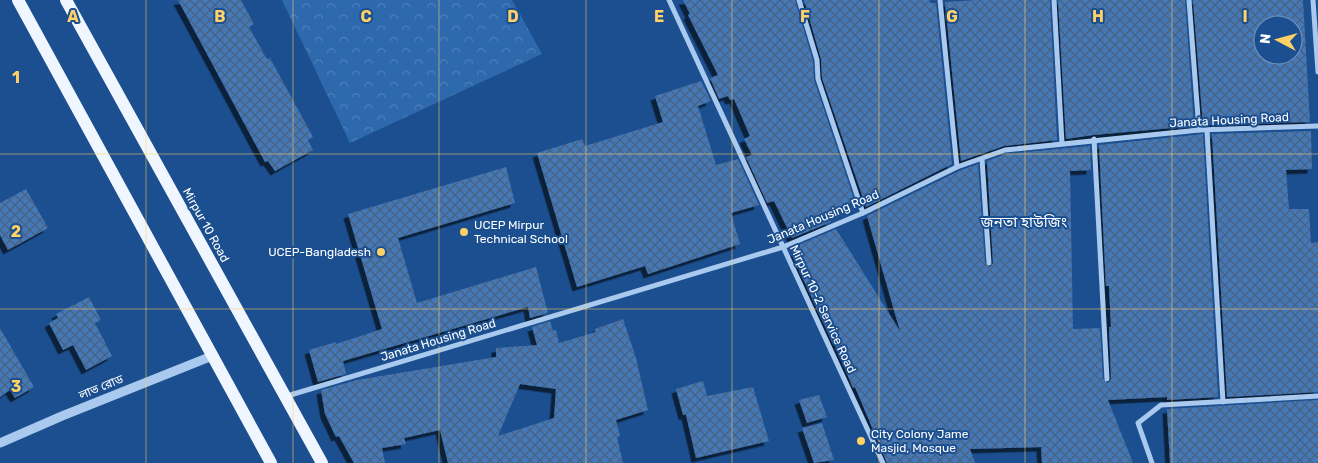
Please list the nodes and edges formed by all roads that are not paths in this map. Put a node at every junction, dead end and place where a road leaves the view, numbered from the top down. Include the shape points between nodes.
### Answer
1 (66, 0) edge
2 (669, 0) edge
3 (799, 0) edge
4 (940, 0) edge
5 (1054, 0) edge
6 (1189, 0) edge
7 (1313, 0) edge
8 (20, 1) edge
9 (1318, 72) edge
10 (1318, 126) edge
11 (1199, 130) junction
12 (1207, 131) junction
13 (1094, 139) junction
14 (1062, 143) junction
15 (982, 158) junction
16 (957, 167) junction
17 (863, 213) junction
18 (783, 247) junction
19 (989, 263) dead end
20 (212, 356) junction
21 (1107, 379) dead end
22 (285, 396) junction
23 (1318, 396) edge
24 (1223, 402) junction
25 (0, 443) edge
26 (271, 463) edge
27 (322, 463) edge
28 (883, 463) edge
29 (1152, 463) edge

1 - 22 main road, Mirpur 10 Road
2 - 18 street, Mirpur 10-2 Service Road
3 - 17 street via 817,60 818,79
4 - 16 street
5 - 14 street
6 - 11 street
7 - 9 street
8 - 20 main road
10 - 12 street, Janata Housing Road
11 - 12 street, Janata Housing Road
11 - 13 street, Janata Housing Road
12 - 24 street
13 - 14 street, Janata Housing Road
13 - 21 street
14 - 15 street, Janata Housing Road via 1005,150
15 - 16 street, Janata Housing Road
15 - 19 street
16 - 17 street, Janata Housing Road
17 - 18 street, Janata Housing Road
18 - 22 street, Janata Housing Road
18 - 28 street, Mirpur 10-2 Service Road
20 - 25 street, লাভ রোড
20 - 26 main road
22 - 27 main road, Mirpur 10 Road
23 - 24 street
24 - 29 street via 1161,405 1138,423

